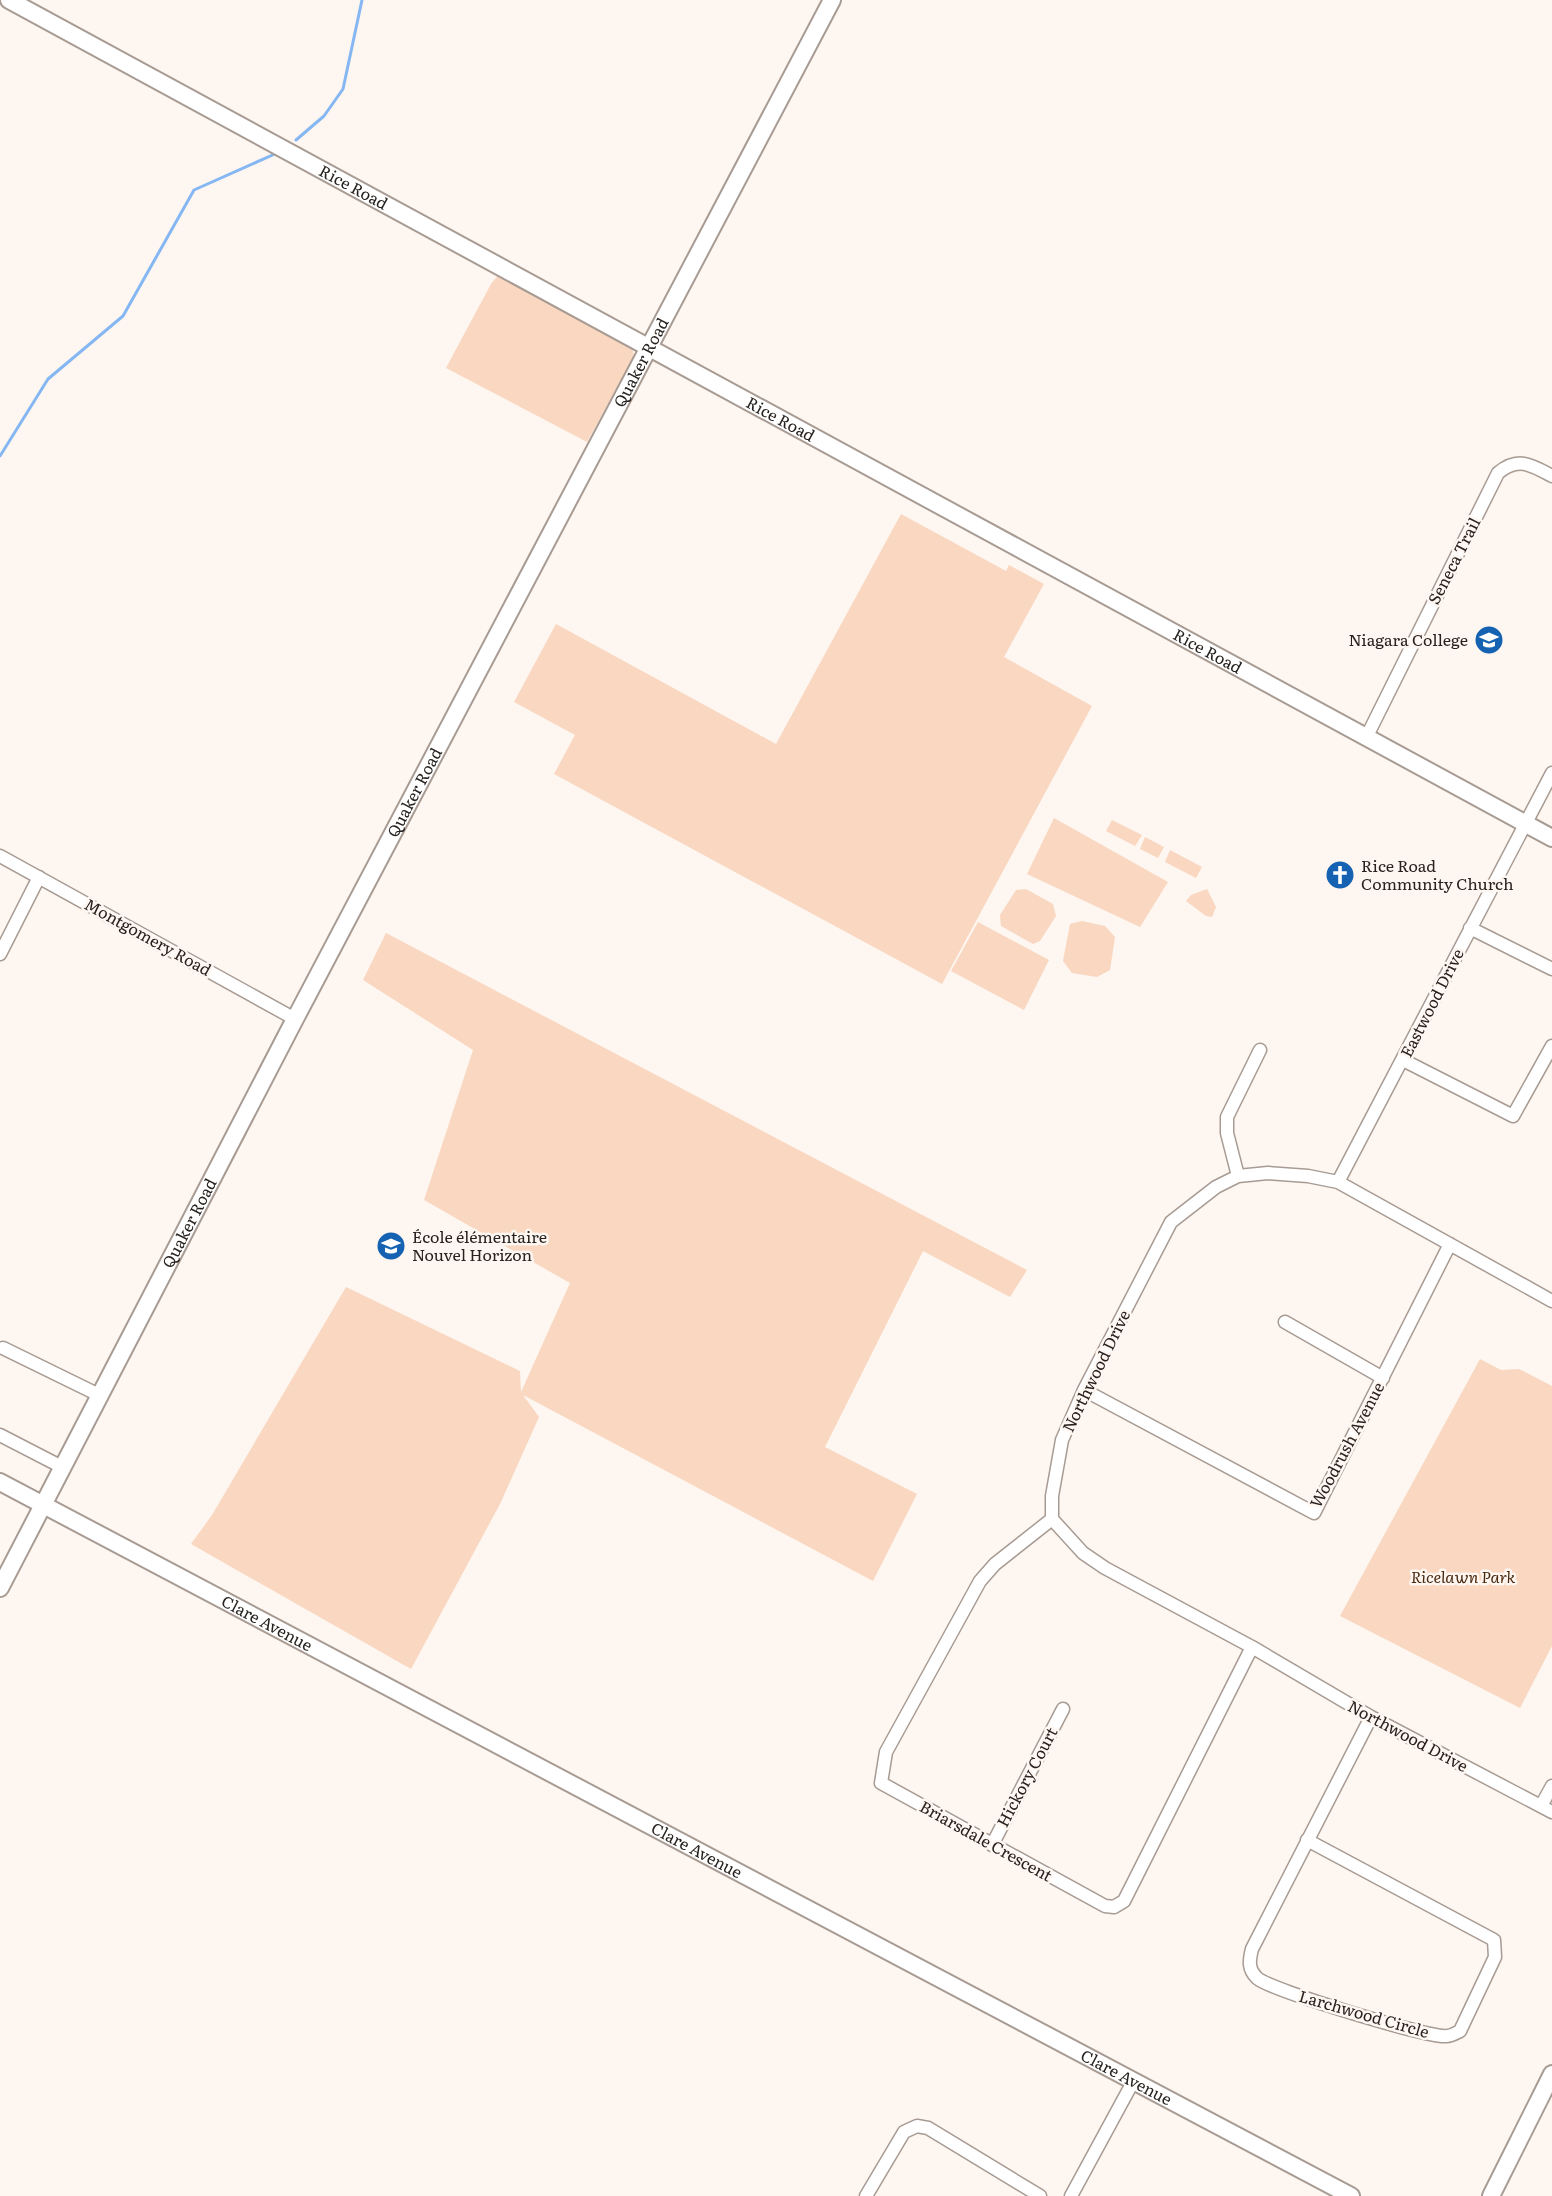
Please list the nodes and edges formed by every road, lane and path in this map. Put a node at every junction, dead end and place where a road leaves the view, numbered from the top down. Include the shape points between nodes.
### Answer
1 (9, 0) edge
2 (832, 0) edge
3 (649, 346) junction
4 (1552, 476) edge
5 (1366, 736) junction
6 (1552, 773) edge
7 (1526, 824) junction
8 (1552, 838) edge
9 (0, 856) edge
10 (39, 877) junction
11 (1470, 928) junction
12 (0, 954) edge
13 (1552, 969) edge
14 (295, 1019) junction
15 (1552, 1046) edge
16 (1260, 1050) dead end
17 (1403, 1060) junction
18 (1238, 1176) junction
19 (1338, 1182) junction
20 (1450, 1244) junction
21 (1552, 1301) edge
22 (1285, 1323) dead end
23 (3, 1348) dead end
24 (1383, 1378) junction
25 (1084, 1390) junction
26 (99, 1395) junction
27 (0, 1435) edge
28 (62, 1467) junction
29 (0, 1482) edge
30 (43, 1505) junction
31 (1052, 1519) junction
32 (0, 1588) edge
33 (1252, 1647) junction
34 (1063, 1709) dead end
35 (1371, 1717) junction
36 (1552, 1786) edge
37 (1546, 1809) edge
38 (1307, 1840) junction
39 (992, 1845) junction
40 (1552, 2074) edge
41 (1134, 2080) junction
42 (866, 2196) edge
43 (1041, 2196) edge
44 (1071, 2196) edge
45 (1351, 2196) edge
46 (1491, 2196) edge

1 - 3 street, Rice Road
2 - 3 street, Quaker Road
3 - 5 street, Rice Road
3 - 14 street, Quaker Road
4 - 5 street, Seneca Trail via 1518,462 1498,473
5 - 7 street, Rice Road
6 - 7 street, Eastwood Drive
7 - 8 street, Rice Road
7 - 11 street, Eastwood Drive
9 - 10 street, Montgomery Road
10 - 12 street
10 - 14 street, Montgomery Road
11 - 13 street
11 - 17 street, Eastwood Drive
14 - 26 street, Quaker Road
15 - 17 street via 1513,1116
16 - 18 street via 1227,1117
17 - 19 street, Eastwood Drive
18 - 19 street, Northwood Drive via 1268,1173
18 - 25 street, Northwood Drive via 1216,1187 1171,1222
19 - 20 street, Northwood Drive
20 - 21 street, Northwood Drive
20 - 24 street, Woodrush Avenue
22 - 24 street
23 - 26 street
24 - 25 street, Woodrush Avenue via 1314,1514
25 - 31 street, Northwood Drive via 1062,1440
26 - 28 street, Quaker Road
27 - 28 street
28 - 30 street, Quaker Road
29 - 30 street, Clare Avenue
30 - 32 street, Quaker Road
30 - 41 street, Clare Avenue
31 - 33 street, Northwood Drive via 1083,1552 1105,1568
31 - 39 street, Briarsdale Crescent via 995,1564 980,1581 886,1752 881,1770 881,1783
33 - 35 street, Northwood Drive
33 - 39 street, Briarsdale Crescent via 1124,1901 1105,1906
34 - 39 street, Hickory Court
35 - 37 street, Northwood Drive
35 - 38 street, Larchwood Circle
36 - 37 street
38 - 38 street, Larchwood Circle via 1252,1949 1249,1962 1256,1977 1313,2000 1420,2031 1446,2037 1460,2031 1495,1957 1494,1940
40 - 46 street
41 - 44 street
41 - 45 street, Clare Avenue
42 - 43 street via 904,2132 917,2126 928,2128

